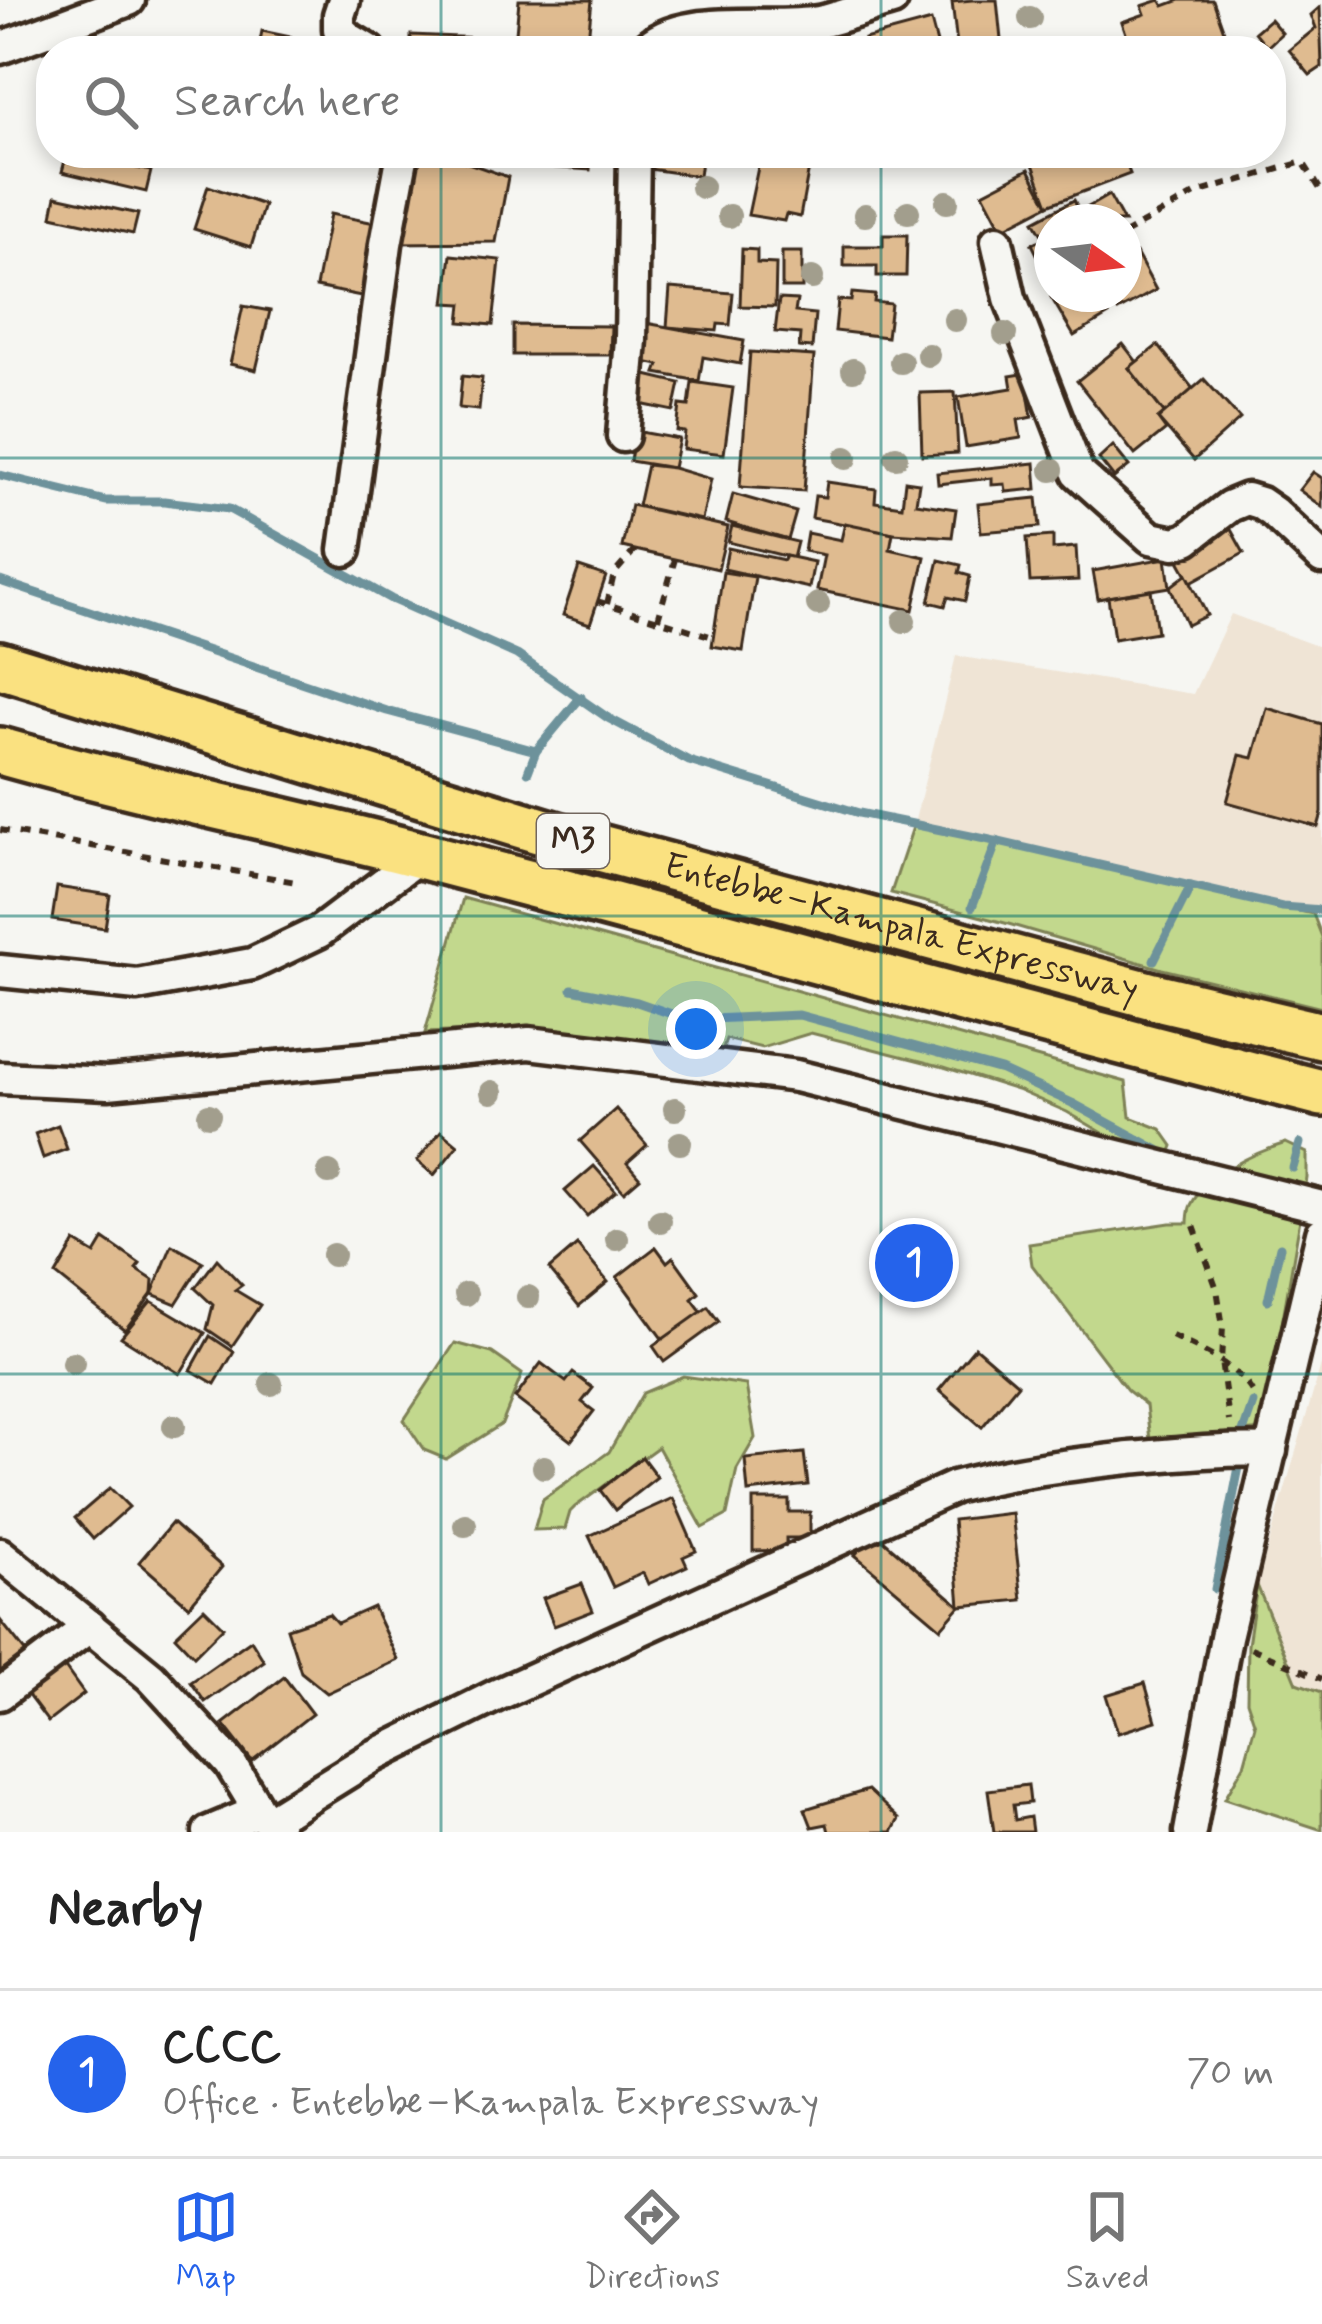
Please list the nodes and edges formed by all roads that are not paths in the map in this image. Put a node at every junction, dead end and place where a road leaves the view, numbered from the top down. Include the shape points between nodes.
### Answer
1 (129, 0) edge
2 (344, 0) edge
3 (892, 0) edge
4 (346, 36) edge
5 (667, 36) edge
6 (0, 48) edge
7 (400, 168) edge
8 (634, 168) edge
9 (997, 241) dead end
10 (623, 436) dead end
11 (345, 550) dead end
12 (1322, 558) edge
13 (0, 665) edge
14 (0, 751) edge
15 (422, 855) junction
16 (0, 971) edge
17 (1322, 1036) edge
18 (0, 1078) edge
19 (1322, 1093) edge
20 (1322, 1207) edge
21 (1322, 1233) edge
22 (1271, 1451) junction
23 (0, 1554) edge
24 (90, 1626) junction
25 (0, 1694) edge
26 (269, 1822) edge
27 (209, 1832) edge
28 (1190, 1832) edge

1 - 6 street
2 - 4 street via 339,28
3 - 5 street via 821,22
7 - 11 street
8 - 10 street
9 - 12 street via 1010,298 1078,473 1151,538 1186,539 1247,499
13 - 17 highway, Entebbe–Kampala Expressway / M3 via 581,843
14 - 15 highway, Entebbe–Kampala Expressway / M3
15 - 16 street via 319,932 252,964 137,985
15 - 19 highway, Entebbe–Kampala Expressway / M3
18 - 20 street via 108,1083 529,1043 796,1076
21 - 22 street
22 - 26 street via 1047,1467 954,1487 497,1695 374,1756
22 - 28 street
23 - 24 street
24 - 25 street
24 - 26 street via 197,1724
26 - 27 street

